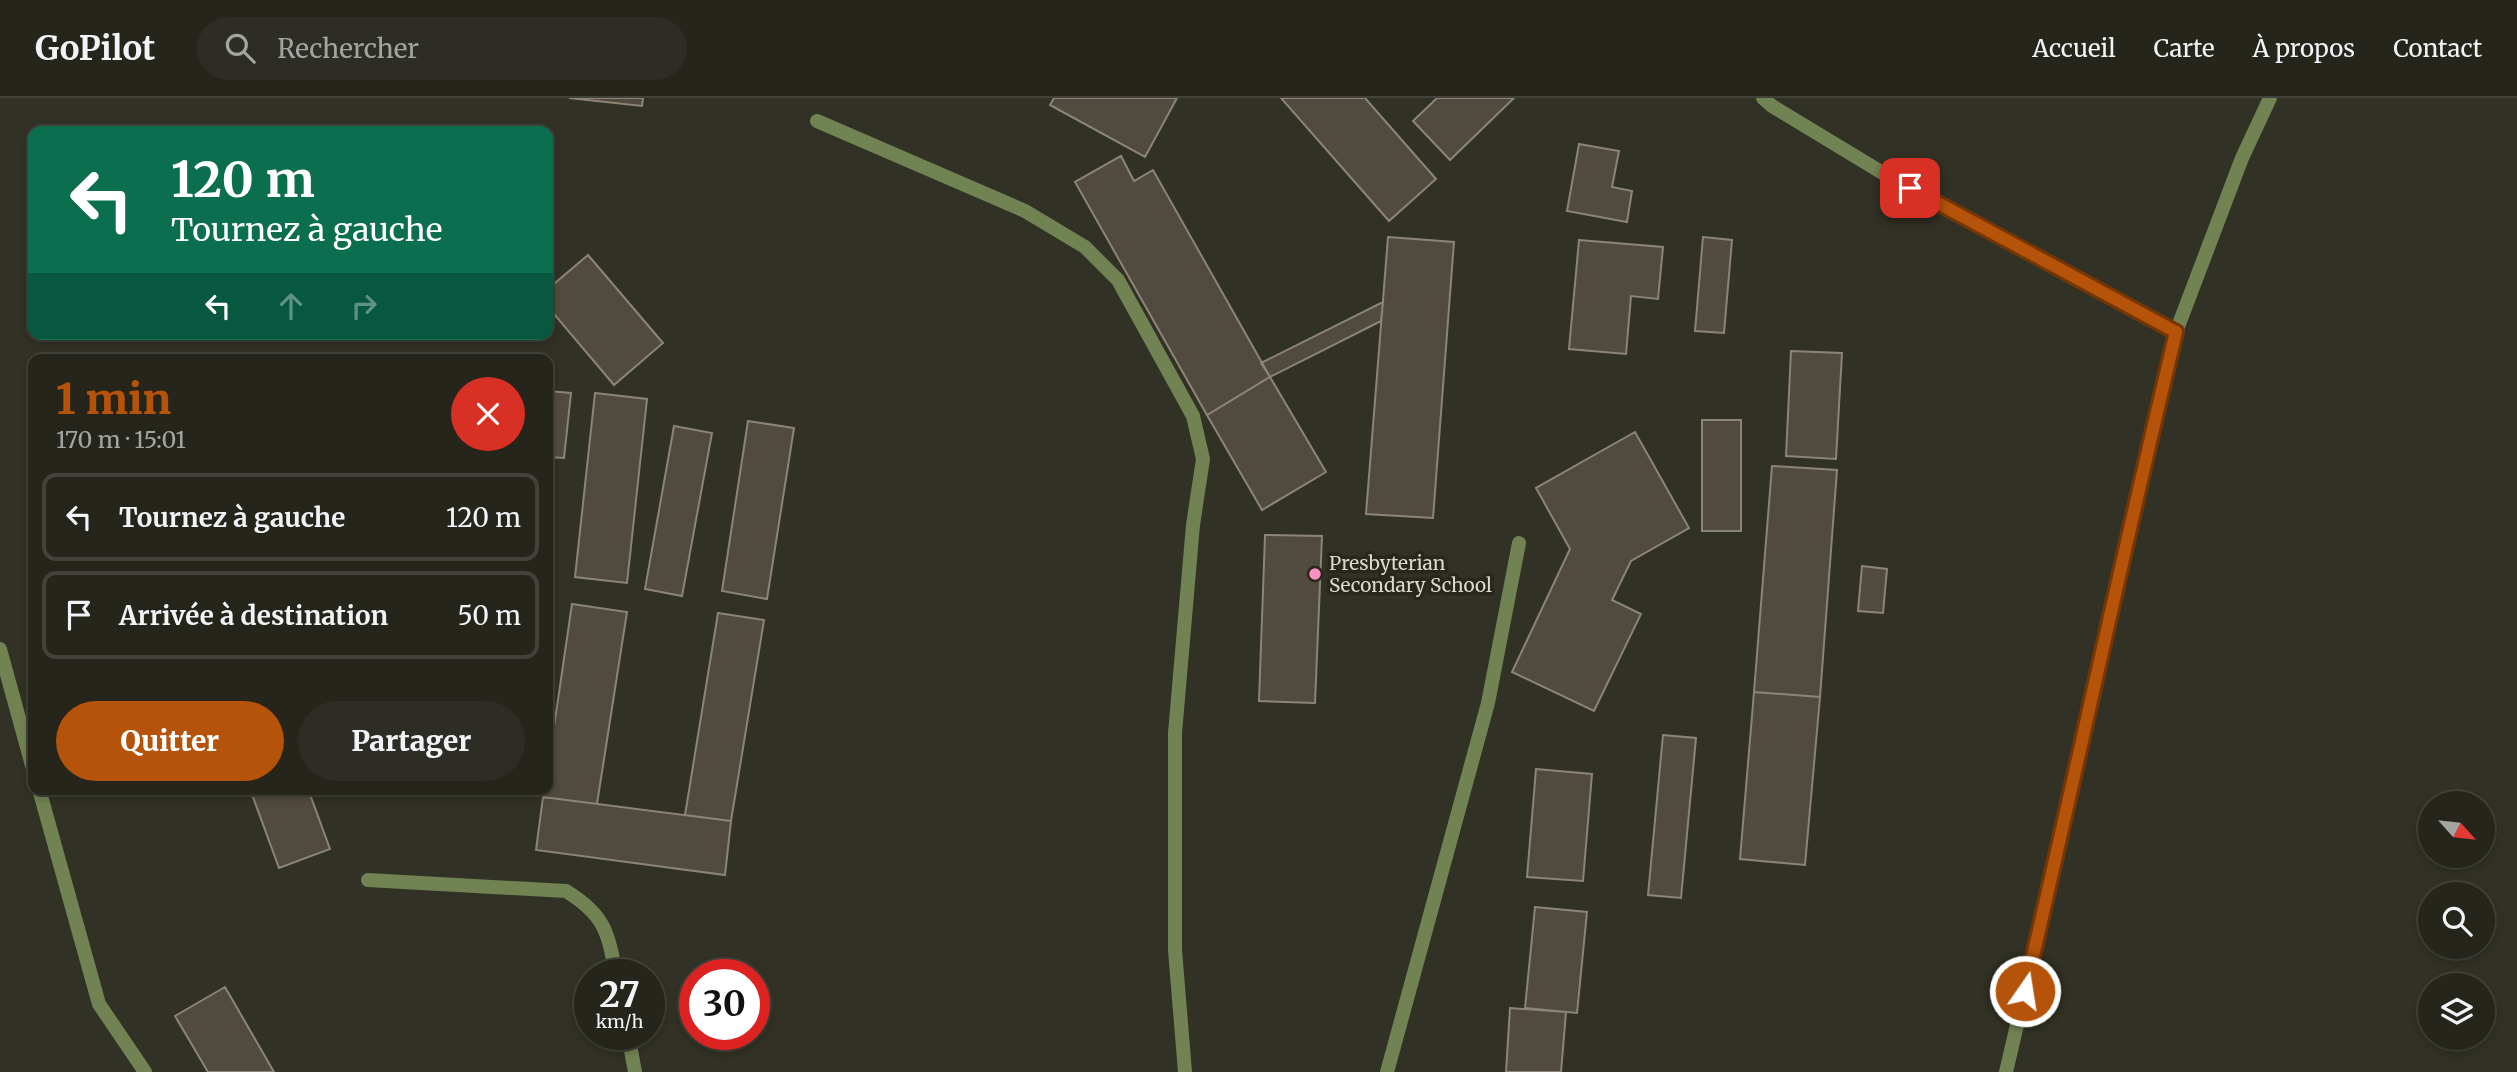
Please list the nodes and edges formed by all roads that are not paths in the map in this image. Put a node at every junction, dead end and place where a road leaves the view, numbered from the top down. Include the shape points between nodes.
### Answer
1 (1763, 98) edge
2 (2270, 98) edge
3 (817, 121) dead end
4 (2176, 332) junction
5 (1519, 542) dead end
6 (0, 649) edge
7 (28, 751) edge
8 (41, 795) edge
9 (368, 880) dead end
10 (613, 959) edge
11 (631, 1050) edge
12 (145, 1072) edge
13 (635, 1072) edge
14 (1185, 1072) edge
15 (1387, 1072) edge
16 (2006, 1072) edge

1 - 4 street via 1886,175
2 - 4 street via 2242,158
3 - 14 street via 1025,211 1085,247 1118,280 1193,416 1203,459 1175,747 1175,950
4 - 16 street
5 - 15 street via 1488,703
6 - 7 street
8 - 12 street via 99,1004
9 - 10 street via 566,891 598,916
11 - 13 street

